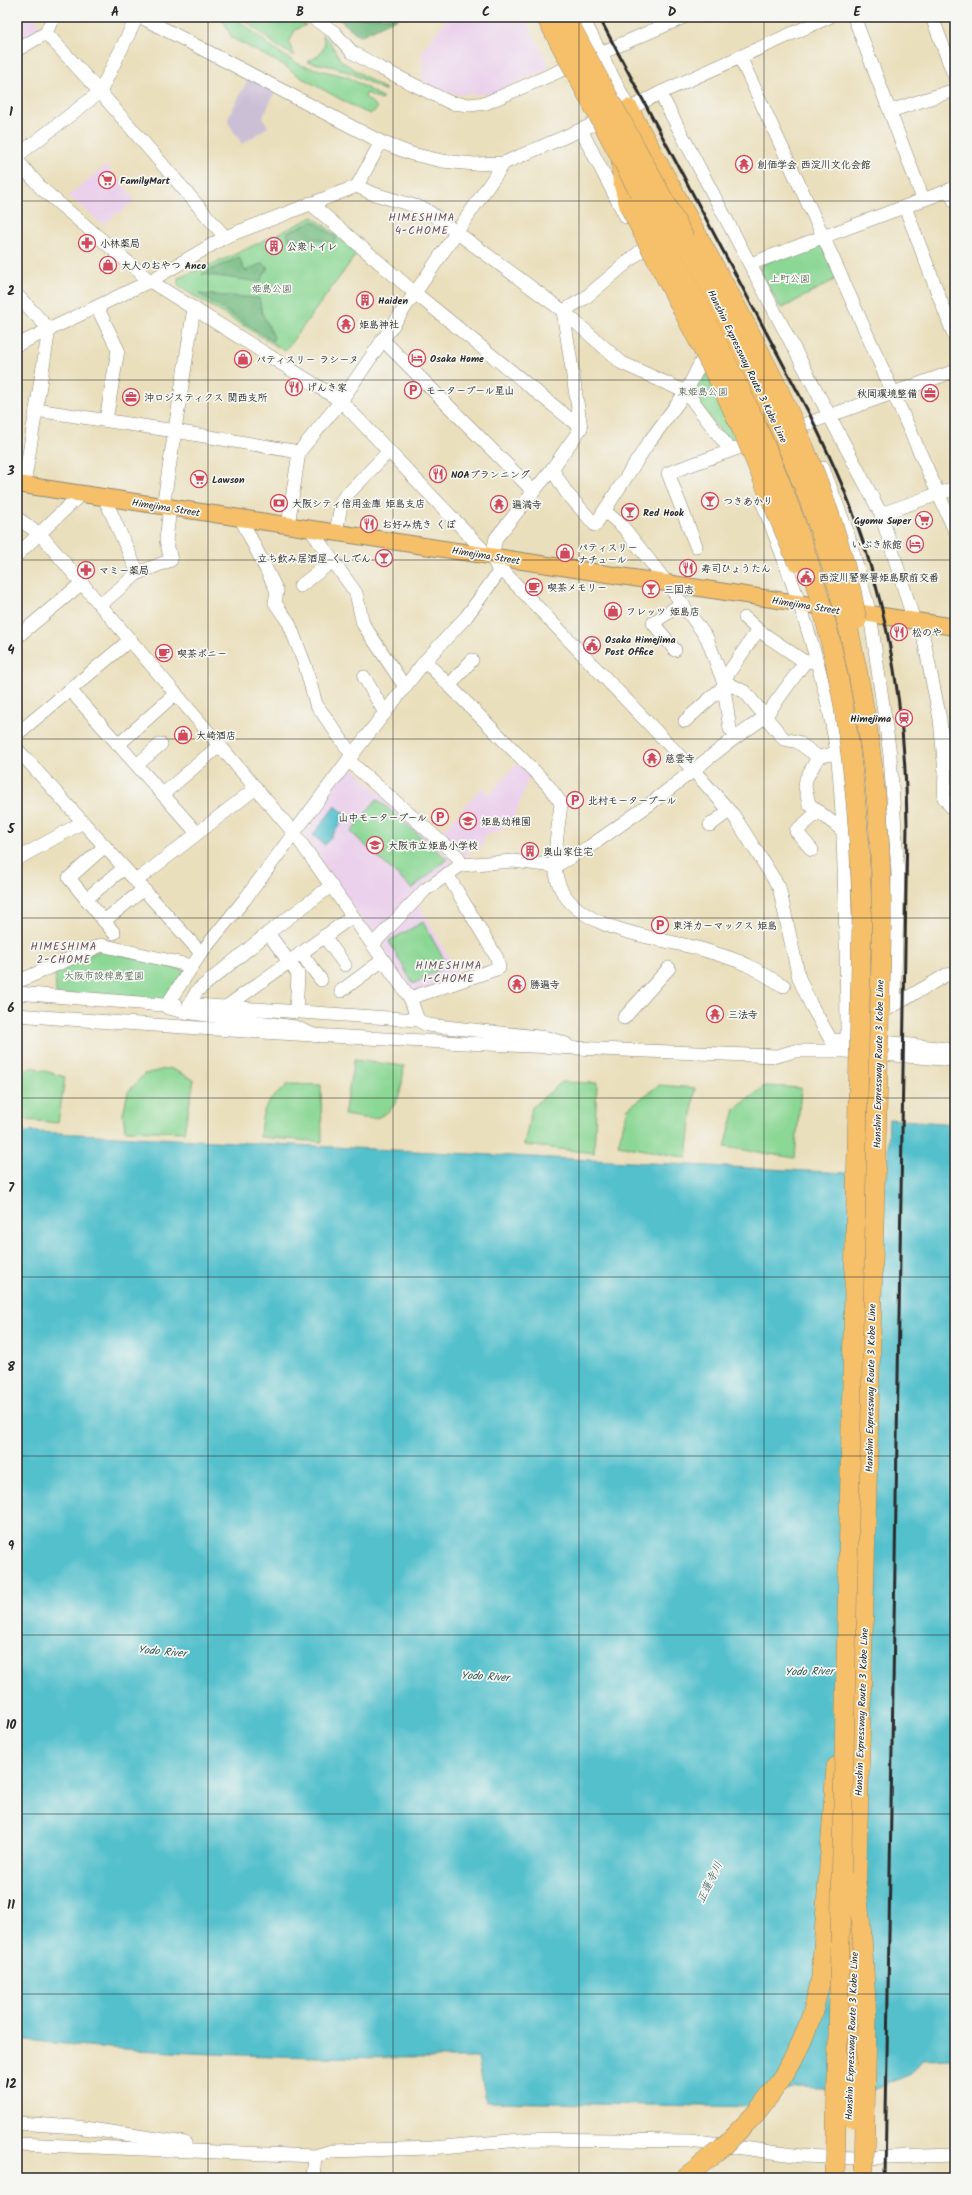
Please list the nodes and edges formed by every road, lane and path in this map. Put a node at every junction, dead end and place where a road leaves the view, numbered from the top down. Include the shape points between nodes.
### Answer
1 (53, 17) edge
2 (137, 17) edge
3 (141, 17) edge
4 (311, 17) edge
5 (546, 17) edge
6 (566, 17) edge
7 (582, 17) edge
8 (684, 17) edge
9 (829, 17) edge
10 (854, 17) edge
11 (932, 17) edge
12 (46, 33) junction
13 (17, 50) edge
14 (602, 56) junction
15 (740, 57) junction
16 (955, 78) edge
17 (955, 90) edge
18 (100, 92) junction
19 (660, 93) junction
20 (627, 106) junction
21 (890, 111) junction
22 (581, 130) junction
23 (380, 142) junction
24 (17, 156) edge
25 (17, 160) edge
26 (504, 163) junction
27 (357, 186) junction
28 (953, 193) edge
29 (922, 199) junction
30 (310, 203) junction
31 (906, 207) junction
32 (456, 233) junction
33 (823, 236) junction
34 (225, 237) junction
35 (643, 249) junction
36 (750, 264) junction
37 (150, 281) junction
38 (415, 293) junction
39 (17, 295) edge
40 (97, 307) junction
41 (194, 308) junction
42 (563, 311) junction
43 (49, 329) junction
44 (955, 338) edge
45 (382, 339) junction
46 (17, 345) edge
47 (702, 360) junction
48 (955, 371) edge
49 (686, 392) junction
50 (894, 393) junction
51 (341, 401) junction
52 (36, 410) junction
53 (829, 416) junction
54 (106, 420) junction
55 (803, 425) junction
56 (581, 428) junction
57 (175, 431) junction
58 (735, 448) junction
59 (389, 451) junction
60 (299, 452) junction
61 (23, 454) edge
62 (552, 469) junction
63 (20, 484) edge
64 (955, 488) edge
65 (533, 491) junction
66 (81, 494) junction
67 (939, 494) junction
68 (104, 497) junction
69 (167, 507) junction
70 (605, 511) junction
71 (881, 514) junction
72 (17, 518) edge
73 (241, 519) junction
74 (288, 526) junction
75 (310, 529) junction
76 (955, 531) edge
77 (336, 532) junction
78 (40, 534) junction
79 (696, 546) dead end
80 (17, 555) edge
81 (492, 556) junction
82 (333, 561) junction
83 (138, 573) junction
84 (82, 583) junction
85 (667, 583) junction
86 (300, 586) dead end
87 (682, 603) junction
88 (798, 604) junction
89 (100, 605) junction
90 (870, 614) junction
91 (745, 618) dead end
92 (917, 621) junction
93 (955, 627) edge
94 (758, 630) junction
95 (17, 637) edge
96 (130, 640) junction
97 (675, 650) dead end
98 (472, 660) dead end
99 (425, 661) junction
100 (811, 661) junction
101 (364, 677) dead end
102 (723, 684) junction
103 (449, 686) junction
104 (405, 687) junction
105 (70, 690) junction
106 (176, 693) junction
107 (843, 696) junction
108 (385, 713) junction
109 (765, 717) junction
110 (685, 721) dead end
111 (886, 726) junction
112 (730, 729) dead end
113 (17, 734) edge
114 (118, 744) junction
115 (161, 744) dead end
116 (220, 745) junction
117 (17, 749) edge
118 (837, 753) junction
119 (818, 757) junction
120 (350, 758) junction
121 (137, 765) junction
122 (950, 770) edge
123 (694, 771) junction
124 (256, 788) junction
125 (163, 794) junction
126 (729, 811) junction
127 (818, 812) junction
128 (955, 812) edge
129 (83, 822) junction
130 (710, 825) dead end
131 (197, 833) junction
132 (294, 833) junction
133 (843, 833) junction
134 (105, 846) junction
135 (812, 850) dead end
136 (880, 856) junction
137 (17, 859) edge
138 (461, 864) junction
139 (555, 866) junction
140 (124, 868) junction
141 (447, 874) junction
142 (898, 874) junction
143 (140, 885) junction
144 (331, 886) junction
145 (86, 898) junction
146 (353, 916) junction
147 (104, 921) junction
148 (268, 932) junction
149 (114, 933) dead end
150 (324, 936) junction
151 (373, 944) junction
152 (301, 952) junction
153 (201, 953) junction
154 (383, 960) junction
155 (289, 961) junction
156 (345, 965) dead end
157 (192, 966) junction
158 (669, 968) dead end
159 (955, 974) edge
160 (18, 977) edge
161 (321, 980) dead end
162 (784, 986) dead end
163 (341, 991) dead end
164 (17, 993) edge
165 (410, 998) junction
166 (168, 1003) junction
167 (189, 1005) junction
168 (894, 1005) junction
169 (226, 1007) junction
170 (296, 1012) junction
171 (17, 1015) edge
172 (624, 1018) dead end
173 (418, 1020) junction
174 (316, 1036) junction
175 (847, 1041) junction
176 (579, 1049) junction
177 (955, 1050) edge
178 (955, 1060) edge
179 (844, 1722) junction
180 (856, 1882) junction
181 (843, 2070) junction
182 (17, 2123) edge
183 (17, 2144) edge
184 (254, 2154) junction
185 (955, 2155) edge
186 (315, 2156) junction
187 (313, 2178) edge
188 (684, 2178) edge
189 (825, 2178) edge
190 (835, 2178) edge
191 (848, 2178) edge
192 (855, 2178) edge
193 (864, 2178) edge

1 - 12 street
2 - 18 street
3 - 23 street
4 - 14 street via 334,32 352,52 451,103 486,103
5 - 107 highway, Hanshin Expressway Route 3 Kobe Line, bridge via 726,357 772,457 814,579
6 - 136 highway, Hanshin Expressway Route 3 Kobe Line, bridge via 742,349 789,449 835,578 852,642 870,747
7 - 14 street
8 - 14 street
9 - 15 street
10 - 21 street
11 - 16 street
12 - 13 street
12 - 18 street
14 - 20 street
15 - 19 street
15 - 33 street
17 - 21 street
18 - 24 street
18 - 34 street
19 - 20 street
19 - 36 street
20 - 22 street
20 - 107 highway, bridge via 621,145 622,180 629,206 701,343 744,434 800,569
20 - 136 highway, bridge via 752,334 815,476 851,584 880,800
21 - 29 street
22 - 26 street
22 - 35 street
23 - 26 street via 412,154 442,161
23 - 27 street
25 - 37 street via 41,188
26 - 32 street
27 - 30 street
27 - 32 street via 371,193 425,209
28 - 29 street
29 - 31 street
30 - 34 street
30 - 38 street
31 - 33 street
31 - 44 street
32 - 38 street
32 - 42 street
33 - 36 street
33 - 50 street
34 - 37 street
35 - 42 street via 585,298
35 - 47 street
36 - 53 street
37 - 40 street
37 - 41 street
38 - 45 street
38 - 56 street
39 - 43 street
40 - 43 street
40 - 54 street via 118,350
41 - 51 street
41 - 57 street
42 - 49 street via 622,363
42 - 56 street
43 - 46 street
43 - 52 street
45 - 51 street
45 - 65 street
47 - 49 street
47 - 58 street via 742,438
48 - 50 street
49 - 58 street
49 - 70 street via 649,442
50 - 53 street
50 - 67 street
51 - 59 street
51 - 60 street
52 - 54 street
52 - 61 street
53 - 55 street
53 - 71 street
54 - 57 street
55 - 58 street
55 - 90 street via 847,531
56 - 62 street
57 - 60 street
57 - 69 street
58 - 79 street via 668,473
58 - 88 street via 781,551
59 - 77 street via 342,500
59 - 81 street
60 - 74 street
61 - 63 street
62 - 65 street
62 - 70 street via 566,492 595,525
63 - 66 main road, Himejima Street
64 - 67 street
65 - 81 street via 496,538
66 - 68 main road, Himejima Street
66 - 78 street
67 - 71 street
67 - 76 street
68 - 69 main road, Himejima Street
68 - 83 street
69 - 73 main road, Himejima Street
69 - 83 street via 166,540 171,560
70 - 85 street via 624,528
71 - 92 street
72 - 78 street
73 - 74 main road, Himejima Street
73 - 120 street via 277,591 274,602 289,623 316,704
74 - 75 main road, Himejima Street
75 - 77 main road, Himejima Street
75 - 82 street
77 - 81 main road, Himejima Street
78 - 80 street
78 - 84 street
81 - 85 main road, Himejima Street
81 - 99 street via 499,572 466,617
81 - 123 street
82 - 86 street
82 - 104 street via 356,593 363,624
83 - 89 street
84 - 89 street
84 - 95 street
85 - 87 street
85 - 88 main road, Himejima Street
87 - 97 street via 653,622
87 - 102 street via 707,638
88 - 90 main road, Himejima Street
88 - 100 street
89 - 96 street
90 - 92 main road, Himejima Street
90 - 111 street
91 - 94 street
92 - 93 main road, Himejima Street
92 - 122 street
94 - 100 street
94 - 102 street
96 - 105 street
96 - 106 street
98 - 103 street
99 - 103 street
99 - 104 street
100 - 109 street
100 - 118 street
101 - 108 street
102 - 109 street via 745,692
102 - 110 street
102 - 112 street
103 - 139 street via 548,785 561,803
104 - 108 street
105 - 113 street
105 - 114 street
106 - 114 street
106 - 116 street
107 - 179 highway, Hanshin Expressway Route 3 Kobe Line, bridge via 857,800 862,912
108 - 120 street
109 - 119 street via 784,739 798,742
109 - 123 street
111 - 118 street
111 - 142 street via 891,762
114 - 121 street
115 - 121 street
116 - 124 street
116 - 125 street
117 - 129 street
118 - 119 street
118 - 133 street
119 - 127 street via 806,779 805,787 809,804
120 - 132 street
120 - 138 street via 458,857
121 - 125 street
122 - 128 street via 944,798
123 - 126 street
123 - 139 street via 588,847
124 - 131 street
124 - 132 street
125 - 131 street
126 - 130 street
126 - 175 street via 779,886 799,978 811,1005 831,1040
127 - 133 street
127 - 135 street via 796,830
129 - 134 street
129 - 137 street
131 - 143 street
132 - 144 street
132 - 153 street
133 - 142 street
133 - 175 street
134 - 140 street
134 - 145 street via 69,878
136 - 180 highway, Hanshin Expressway Route 3 Kobe Line, bridge via 878,1067
138 - 139 street via 513,861
138 - 141 street
139 - 162 street via 558,882 568,899 582,912 599,921 747,965
140 - 143 street
140 - 145 street
141 - 151 street via 425,890
141 - 165 street via 497,958 499,968
142 - 168 street
143 - 147 street
143 - 153 street
144 - 146 street
144 - 148 street
145 - 147 street
146 - 150 street
146 - 151 street
147 - 149 street
148 - 155 street
148 - 167 street via 197,991
150 - 152 street
150 - 156 street
151 - 154 street
152 - 155 street
152 - 161 street
153 - 157 street
154 - 163 street
154 - 165 street
155 - 169 street
155 - 170 street via 298,974
157 - 160 street via 100,945
157 - 166 street
158 - 172 street
159 - 168 street via 946,975
164 - 166 street
165 - 173 street
166 - 167 street
166 - 174 street via 168,1008 185,1012 296,1027
167 - 169 street
168 - 175 street via 864,1023
169 - 170 street
170 - 173 street
171 - 174 street
173 - 176 street via 427,1025 548,1038
174 - 176 street
175 - 177 street
176 - 178 street via 777,1056 795,1051 845,1051
179 - 181 highway, Hanshin Expressway Route 3 Kobe Line, bridge
179 - 188 highway, bridge via 835,1774 821,1977 811,2022 789,2069 770,2096 722,2148
180 - 181 highway, Hanshin Expressway Route 3 Kobe Line, bridge
180 - 193 highway, bridge via 867,2020
181 - 189 highway, bridge
181 - 190 highway, Hanshin Expressway Route 3 Kobe Line, bridge
181 - 191 highway, Hanshin Expressway Route 3 Kobe Line, bridge
181 - 192 highway, bridge
182 - 184 street via 77,2128
183 - 184 street
184 - 186 street
185 - 186 street via 856,2158 801,2156 690,2141 532,2140 432,2148 332,2151
186 - 187 street

